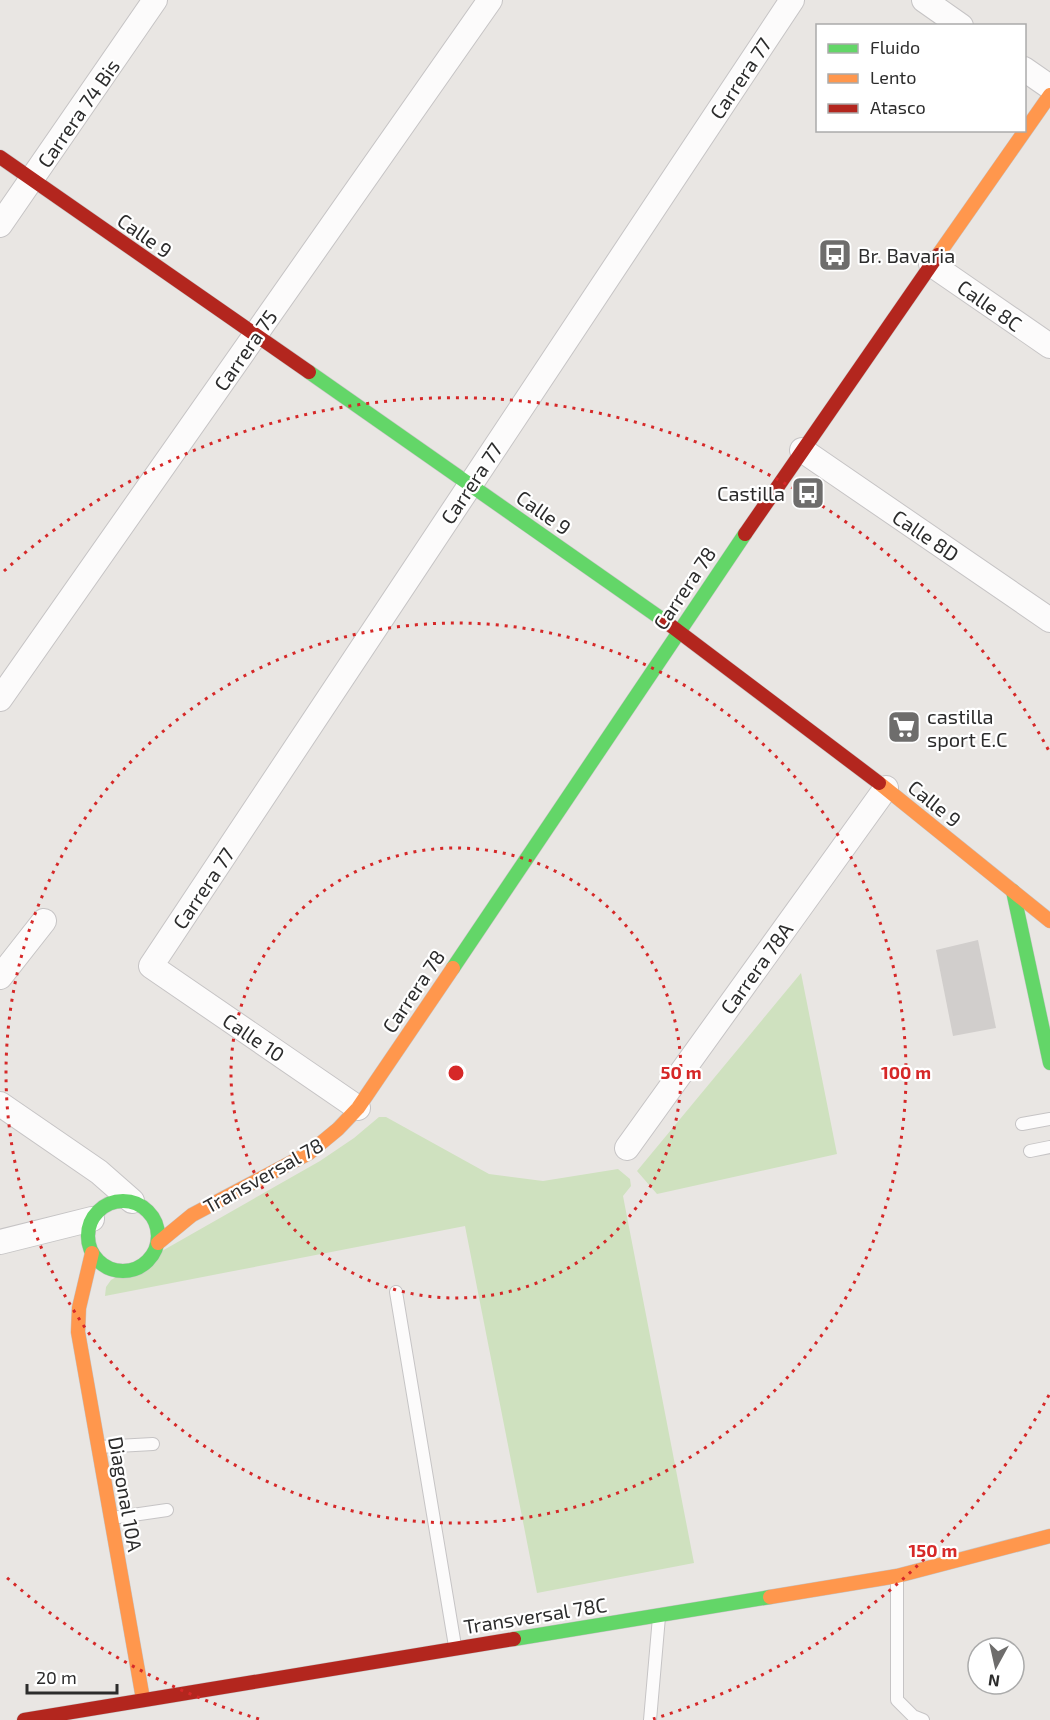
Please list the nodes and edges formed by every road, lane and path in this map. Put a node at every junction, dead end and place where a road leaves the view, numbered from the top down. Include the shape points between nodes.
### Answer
1 (155, 0) edge
2 (489, 0) edge
3 (792, 0) edge
4 (924, 0) edge
5 (958, 24) edge
6 (1026, 70) edge
7 (1050, 87) edge
8 (1050, 95) edge
9 (1026, 129) edge
10 (1024, 132) edge
11 (0, 157) edge
12 (32, 179) junction
13 (0, 225) edge
14 (931, 264) junction
15 (255, 335) junction
16 (1050, 346) edge
17 (802, 450) junction
18 (470, 484) junction
19 (1050, 620) edge
20 (679, 631) junction
21 (0, 699) edge
22 (886, 788) junction
23 (1013, 891) junction
24 (44, 921) dead end
25 (1050, 921) edge
26 (151, 966) joint
27 (0, 977) edge
28 (1050, 1058) edge
29 (0, 1104) edge
30 (358, 1108) junction
31 (1050, 1119) edge
32 (1022, 1124) dead end
33 (1050, 1147) edge
34 (627, 1148) dead end
35 (1030, 1151) dead end
36 (99, 1172) junction
37 (132, 1201) junction
38 (192, 1215) junction
39 (163, 1216) junction
40 (95, 1229) junction
41 (0, 1242) edge
42 (158, 1243) junction
43 (120, 1271) junction
44 (396, 1292) dead end
45 (82, 1296) junction
46 (153, 1444) dead end
47 (98, 1447) junction
48 (167, 1510) dead end
49 (111, 1518) junction
50 (1050, 1536) edge
51 (897, 1576) junction
52 (659, 1615) junction
53 (456, 1648) junction
54 (143, 1699) junction
55 (64, 1717) edge
56 (24, 1720) edge
57 (650, 1720) edge
58 (923, 1720) edge

1 - 12 street, Carrera 74 Bis
2 - 15 street, Carrera 75
3 - 18 street, Carrera 77
4 - 5 street
6 - 7 street
8 - 9 street, Carrera 78
10 - 14 street, Carrera 78
11 - 12 street, Calle 9
12 - 13 street, Carrera 74 Bis
12 - 15 street, Calle 9
14 - 16 street, Calle 8C
14 - 17 street, Carrera 78
15 - 18 street, Calle 9
15 - 21 street, Carrera 75
17 - 19 street, Calle 8D
17 - 20 street, Carrera 78
18 - 20 street, Calle 9
18 - 26 street, Carrera 77
20 - 22 street, Calle 9
20 - 30 street, Carrera 78
22 - 23 street, Calle 9
22 - 34 street, Carrera 78A
23 - 25 street, Calle 9
23 - 28 street
24 - 27 street
26 - 30 street, Calle 10
29 - 36 street
30 - 38 street, Transversal 78 via 309,1152
31 - 32 lane
33 - 35 lane
36 - 37 street
36 - 40 street
37 - 39 street
37 - 40 street via 119,1200
38 - 39 street, Transversal 78
38 - 42 street, Transversal 78
39 - 42 street
40 - 41 street
40 - 43 street via 99,1262
40 - 45 street, Diagonal 10A
42 - 43 street via 145,1264
43 - 45 street
44 - 53 lane
45 - 47 street, Diagonal 10A via 78,1332
46 - 47 lane
47 - 49 street, Diagonal 10A
48 - 49 lane
49 - 54 street, Diagonal 10A
50 - 51 street, Transversal 78C
51 - 52 street, Transversal 78C
51 - 58 lane via 897,1700
52 - 53 street, Transversal 78C
52 - 57 lane
53 - 54 street, Transversal 78C
54 - 55 street, Transversal 78C
55 - 56 street, Transversal 78C

